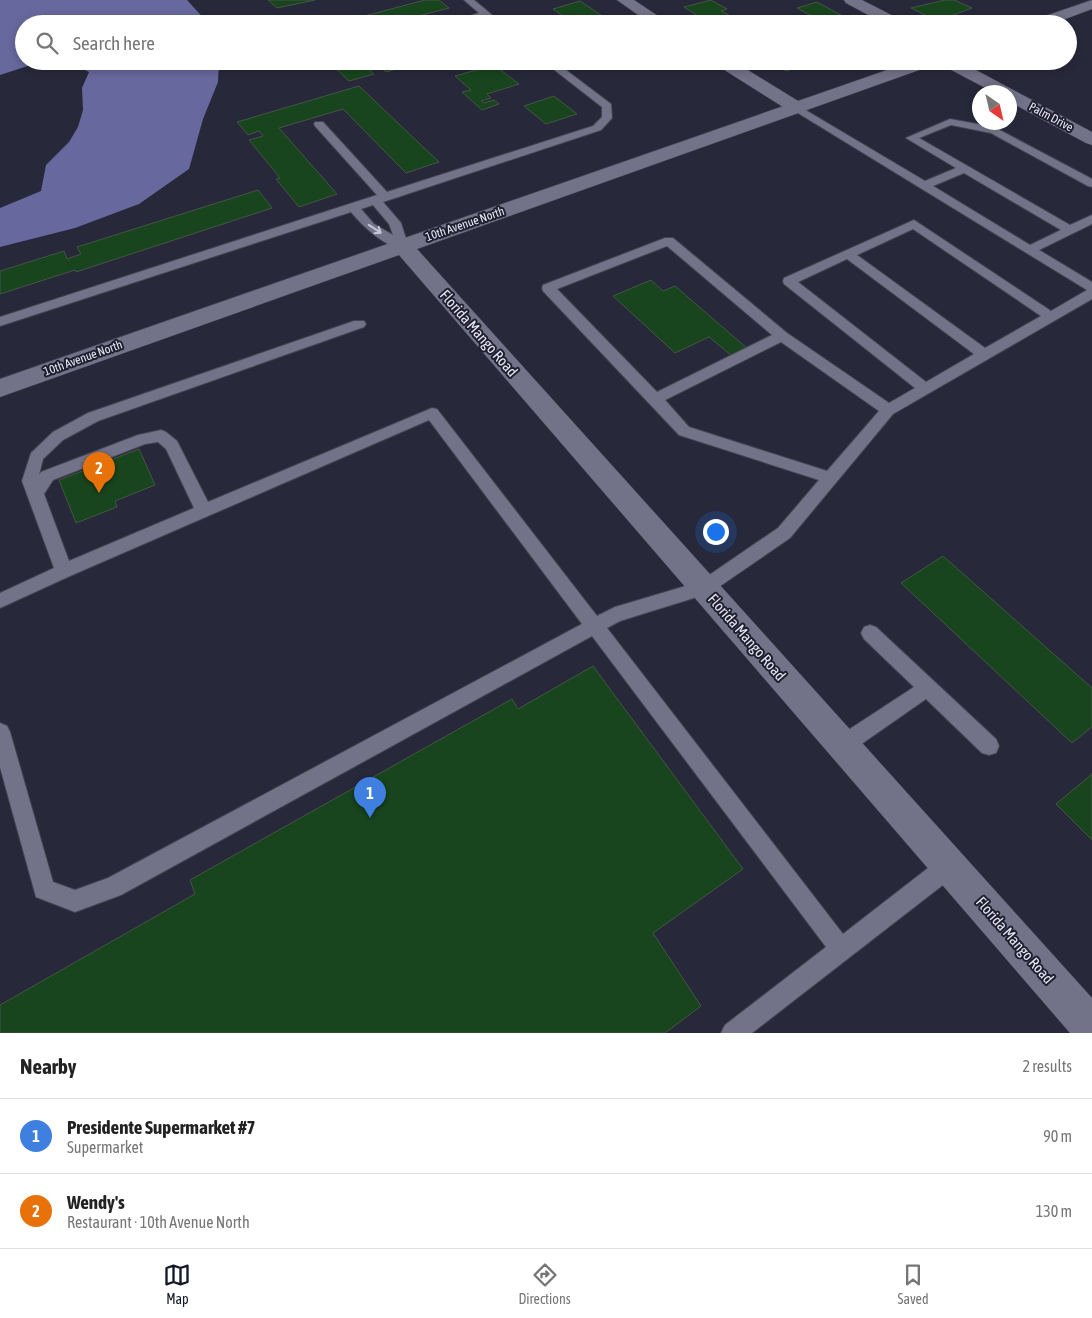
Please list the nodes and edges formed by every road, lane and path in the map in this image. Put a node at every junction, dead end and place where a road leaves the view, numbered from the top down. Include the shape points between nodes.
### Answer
1 (468, 0) edge
2 (624, 0) edge
3 (851, 0) edge
4 (1092, 4) edge
5 (486, 14) joint
6 (482, 15) edge
7 (648, 15) edge
8 (880, 15) edge
9 (1062, 15) edge
10 (560, 70) edge
11 (736, 70) edge
12 (905, 70) edge
13 (963, 70) edge
14 (992, 85) edge
15 (1017, 99) edge
16 (797, 108) junction
17 (319, 124) dead end
18 (1092, 138) edge
19 (964, 169) junction
20 (1092, 184) edge
21 (924, 186) junction
22 (380, 198) junction
23 (352, 207) junction
24 (1092, 219) edge
25 (1070, 230) junction
26 (402, 245) junction
27 (1030, 250) junction
28 (848, 254) junction
29 (1092, 288) edge
30 (1092, 293) edge
31 (1051, 317) junction
32 (0, 322) edge
33 (359, 324) dead end
34 (782, 336) junction
35 (984, 355) junction
36 (0, 388) edge
37 (925, 390) junction
38 (655, 400) junction
39 (888, 410) junction
40 (831, 478) junction
41 (204, 511) junction
42 (64, 571) junction
43 (704, 588) junction
44 (0, 601) edge
45 (594, 626) junction
46 (870, 634) dead end
47 (927, 688) junction
48 (0, 732) edge
49 (843, 745) junction
50 (989, 746) dead end
51 (949, 866) junction
52 (841, 949) junction
53 (1092, 1028) edge
54 (733, 1033) edge

1 - 5 lane
2 - 7 street
3 - 8 street
4 - 9 street
5 - 6 lane
10 - 22 lane via 607,106 607,118 597,128
11 - 16 street
12 - 16 street, 10th Avenue North
13 - 14 street
15 - 18 street, Palm Drive
16 - 21 lane
16 - 26 street, 10th Avenue North
17 - 22 lane
19 - 20 lane via 910,138 950,122 994,130
19 - 21 lane
19 - 25 lane
21 - 27 lane
22 - 23 lane
22 - 26 lane via 395,223
23 -> 26 lane via 370,227
23 - 32 lane
24 - 25 lane
25 - 27 lane
26 - 36 street, 10th Avenue North
26 - 43 street, Florida Mango Road
27 - 29 lane
28 - 31 lane via 914,224
28 - 35 lane
28 - 37 lane via 789,281
30 - 31 lane
31 - 35 lane
33 - 42 lane via 93,417 58,436 36,457 30,481
34 - 38 lane
34 - 38 lane via 668,241 548,288
34 - 39 lane
35 - 37 lane
37 - 39 lane
38 - 40 lane via 684,431
39 - 40 lane
40 - 43 lane via 784,533
41 - 42 lane
41 - 42 lane via 172,445 161,436 142,439 47,476 36,494
41 - 45 lane via 432,413
42 - 44 lane
43 - 45 lane via 615,615
43 - 49 street, Florida Mango Road
45 - 48 lane via 113,887 75,901 44,888
45 - 52 lane
46 - 47 lane
47 - 49 lane
47 - 50 lane
49 - 51 street, Florida Mango Road
51 - 52 lane
51 - 53 street, Florida Mango Road
52 - 54 lane

